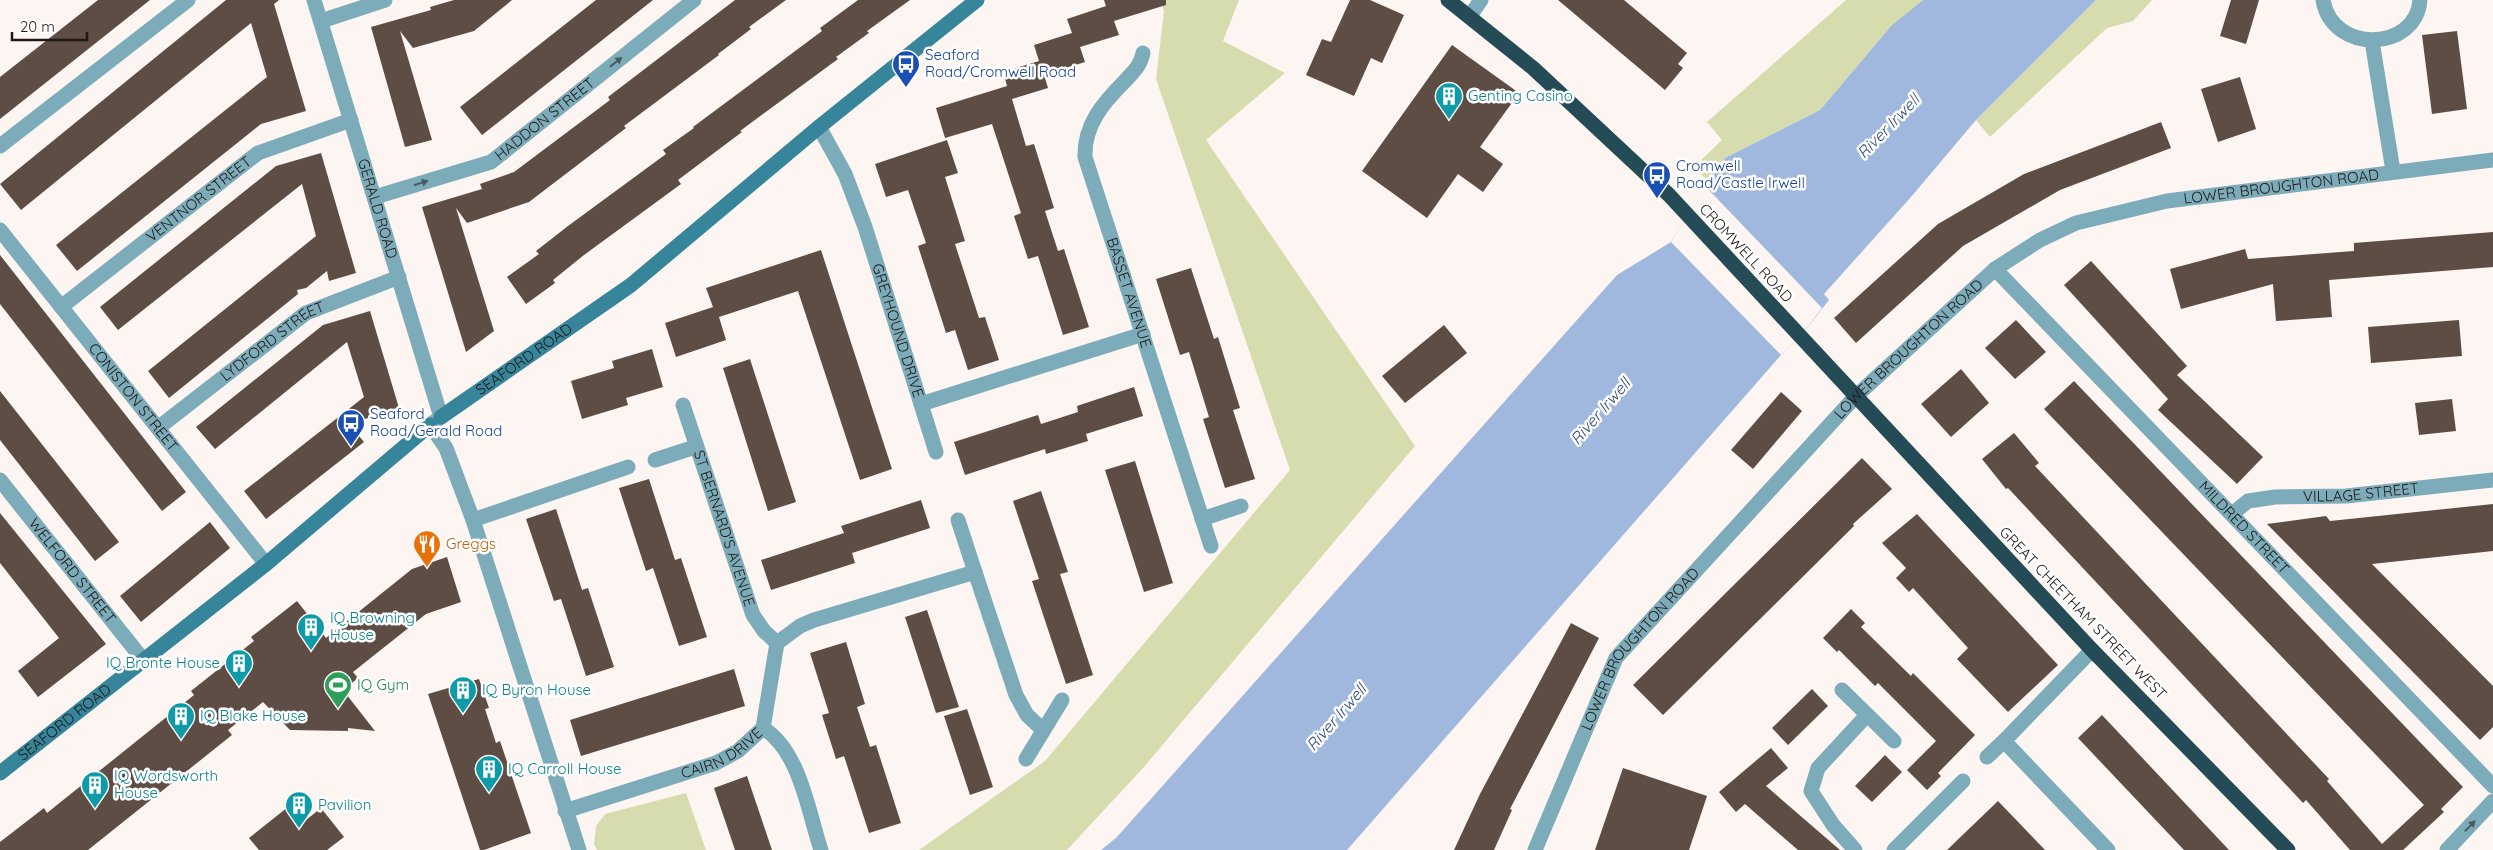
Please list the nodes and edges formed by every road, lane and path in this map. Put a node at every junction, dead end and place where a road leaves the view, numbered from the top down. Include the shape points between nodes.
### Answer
1 (188, 0) edge
2 (314, 0) edge
3 (385, 0) edge
4 (694, 0) edge
5 (977, 0) edge
6 (1448, 0) edge
7 (1481, 0) edge
8 (2323, 0) edge
9 (2420, 0) edge
10 (1470, 16) junction
11 (321, 21) junction
12 (2372, 41) junction
13 (1143, 53) dead end
14 (351, 120) junction
15 (819, 127) junction
16 (0, 146) edge
17 (2493, 160) edge
18 (2393, 171) junction
19 (374, 197) junction
20 (0, 230) edge
21 (1995, 269) junction
22 (399, 277) junction
23 (61, 306) junction
24 (1143, 334) junction
25 (1855, 397) junction
26 (921, 404) junction
27 (683, 405) dead end
28 (436, 421) junction
29 (158, 428) junction
30 (695, 447) junction
31 (936, 452) dead end
32 (655, 460) dead end
33 (628, 467) dead end
34 (0, 480) edge
35 (2493, 480) edge
36 (1241, 506) dead end
37 (2232, 514) junction
38 (1202, 519) junction
39 (473, 520) junction
40 (958, 520) dead end
41 (1211, 546) dead end
42 (266, 564) junction
43 (975, 572) junction
44 (777, 643) junction
45 (2092, 650) junction
46 (144, 661) junction
47 (1842, 690) dead end
48 (1062, 700) dead end
49 (1867, 715) junction
50 (763, 728) junction
51 (1043, 730) junction
52 (1894, 741) dead end
53 (2004, 741) junction
54 (1987, 757) dead end
55 (1026, 759) dead end
56 (0, 773) edge
57 (1963, 781) dead end
58 (2493, 786) edge
59 (2493, 801) edge
60 (565, 812) junction
61 (579, 850) edge
62 (821, 850) edge
63 (1535, 850) edge
64 (1855, 850) edge
65 (1894, 850) edge
66 (2108, 850) edge
67 (2288, 850) edge
68 (2446, 850) edge

1 - 16 street
2 - 11 street, GERALD ROAD
3 - 11 street
19 -> 4 street, HADDON STREET via 490,162
5 - 15 street, SEAFORD ROAD
6 - 10 highway, CROMWELL ROAD
7 - 10 street
8 - 12 street via 2330,18 2341,30 2356,38
9 - 12 street via 2413,19 2402,31
10 - 25 highway, CROMWELL ROAD via 1592,122 1688,216
11 - 14 street, GERALD ROAD
12 - 18 street
13 - 24 street, BASSET AVENUE via 1140,65 1104,102 1084,142 1085,157
14 - 19 street, GERALD ROAD
14 - 23 street, VENTNOR STREET via 258,153
15 - 26 street, GREYHOUND DRIVE via 845,174 868,236
15 - 28 street, SEAFORD ROAD via 631,285
17 - 18 street, LOWER BROUGHTON ROAD
18 - 21 street, LOWER BROUGHTON ROAD via 2167,201 2076,223 2040,240
19 - 22 street, GERALD ROAD
20 - 23 street, CONISTON STREET
21 - 25 street, LOWER BROUGHTON ROAD
21 - 37 street, MILDRED STREET
22 - 28 street, GERALD ROAD
22 - 29 street, LYDFORD STREET via 306,313
23 - 29 street, CONISTON STREET
24 - 26 street, GREYHOUND DRIVE
24 - 38 street, BASSET AVENUE
25 - 45 highway, GREAT CHEETHAM STREET WEST
25 - 63 street, LOWER BROUGHTON ROAD via 1616,658
26 - 31 street
27 - 30 street, ST BERNARD'S AVENUE
28 - 39 street, GERALD ROAD
28 - 42 street, SEAFORD ROAD
29 - 42 street, CONISTON STREET
30 - 32 street
30 - 44 street, ST BERNARD'S AVENUE via 753,615 764,632
33 - 39 street
34 - 46 street, WELFORD STREET
35 - 37 street, VILLAGE STREET via 2346,496 2275,496 2248,501
36 - 38 street
37 - 58 street, MILDRED STREET
38 - 41 street, BASSET AVENUE
39 - 60 street, GERALD ROAD
40 - 43 street
42 - 46 street, SEAFORD ROAD
43 - 44 street via 814,620
43 - 51 street via 1016,695 1027,715
44 - 50 street, CAIRN DRIVE
45 - 53 street
45 - 67 highway, GREAT CHEETHAM STREET WEST
46 - 56 street, SEAFORD ROAD
47 - 49 street
48 - 51 street
49 - 52 street
49 - 64 street via 1818,768 1811,791 1833,825
50 - 60 street, CAIRN DRIVE via 738,751 716,763
50 - 62 street via 774,735 789,755
51 - 55 street
53 - 54 street
53 - 66 street
57 - 65 street
68 -> 59 street
60 - 61 street, GERALD ROAD

